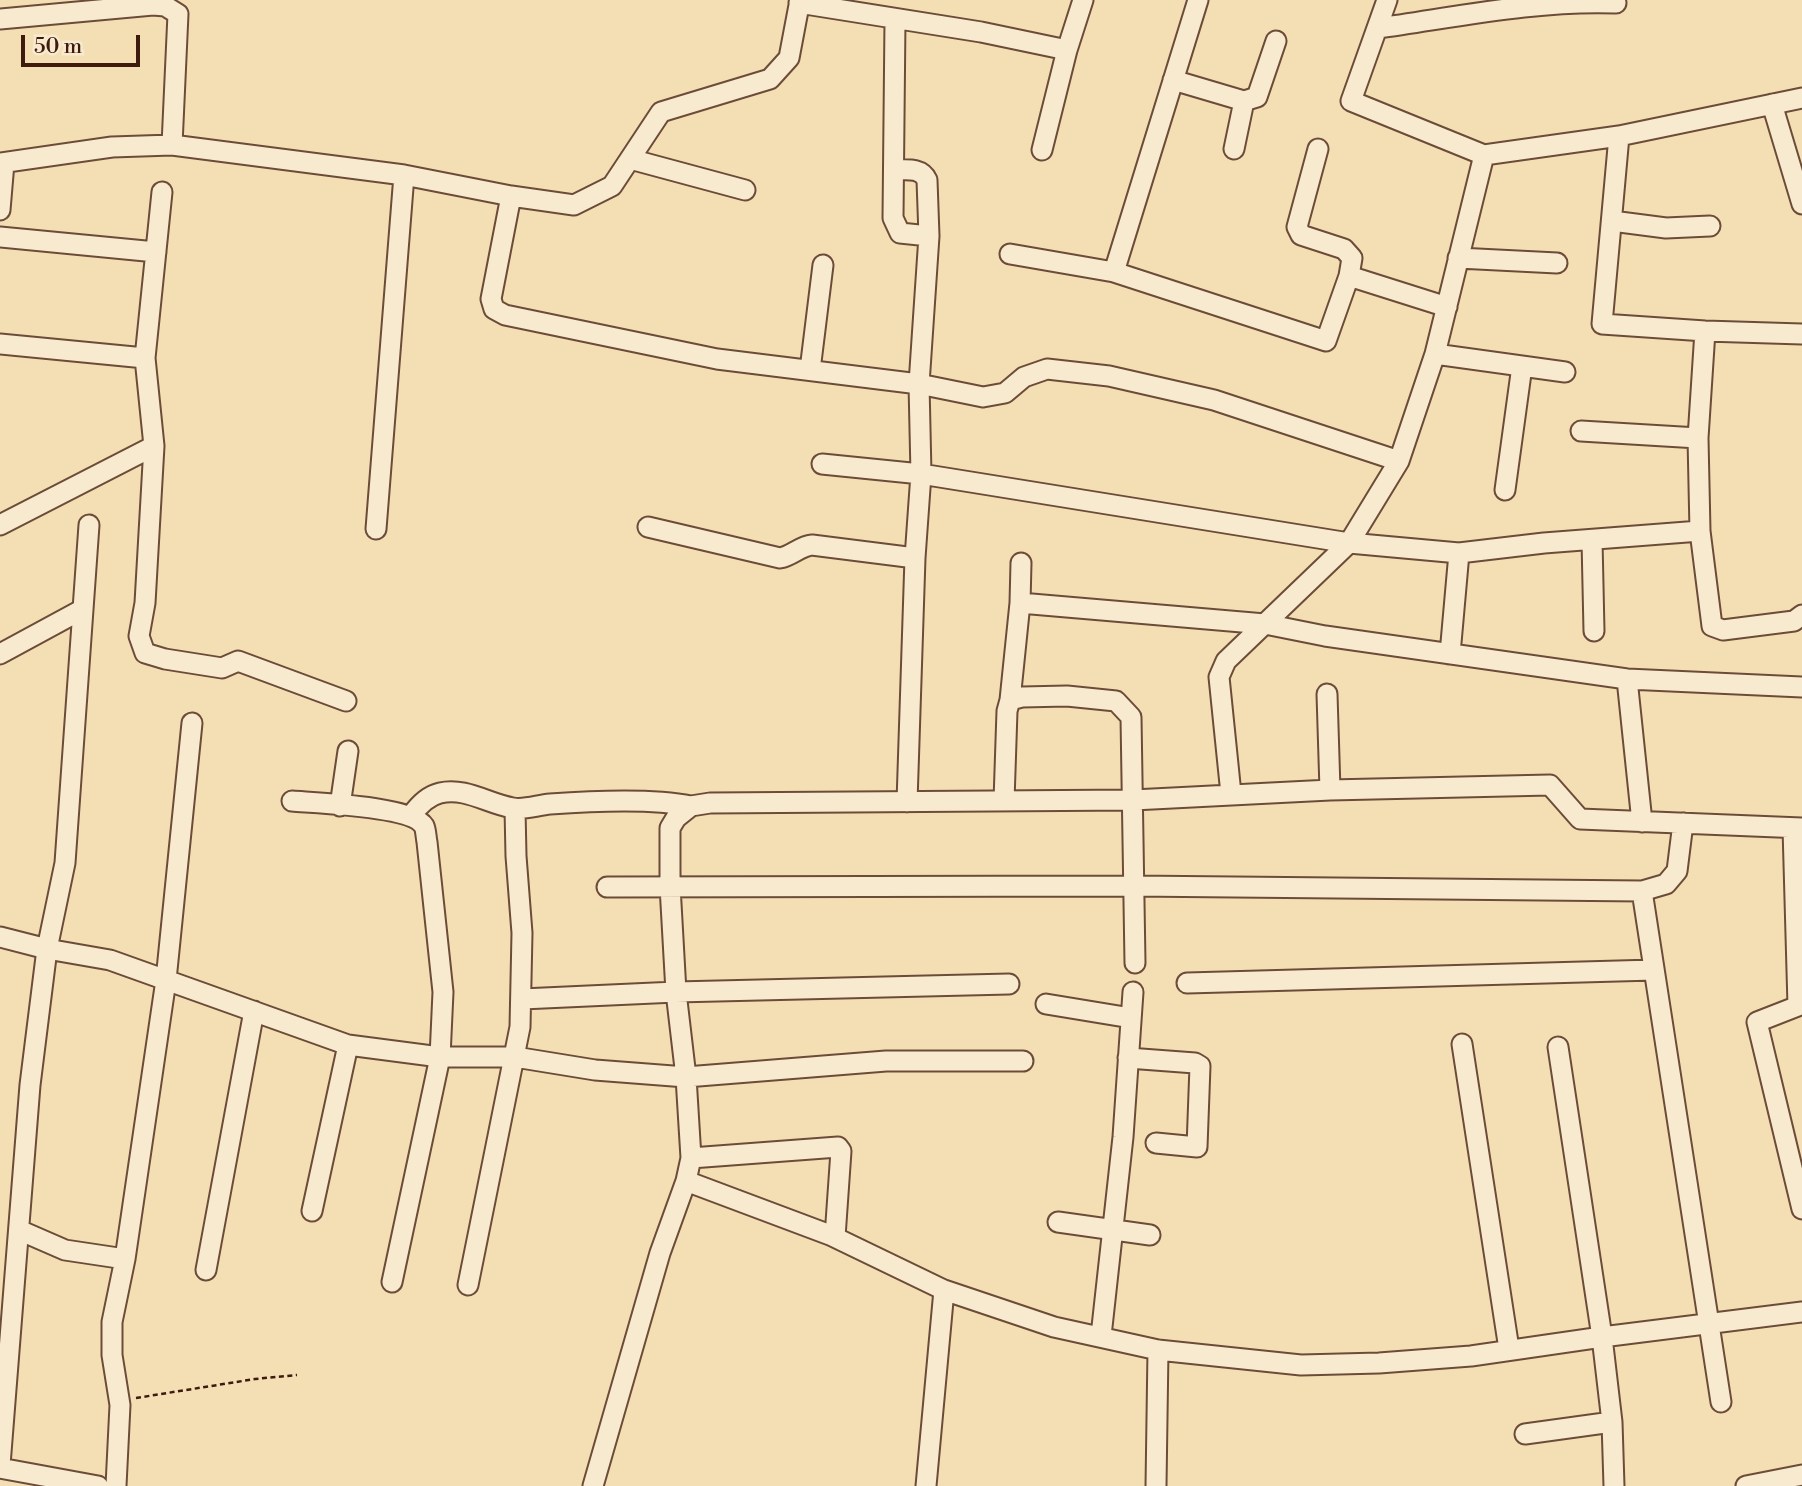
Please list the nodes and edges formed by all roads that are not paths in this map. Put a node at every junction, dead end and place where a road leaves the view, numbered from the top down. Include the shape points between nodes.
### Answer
1 (1083, 0) edge
2 (1198, 0) edge
3 (1387, 0) edge
4 (799, 2) edge
5 (1616, 3) dead end
6 (1490, 6) edge
7 (178, 7) edge
8 (0, 19) edge
9 (895, 20) junction
10 (1378, 28) junction
11 (1276, 40) dead end
12 (1068, 50) junction
13 (1173, 80) junction
14 (1802, 98) edge
15 (1244, 101) junction
16 (1772, 104) junction
17 (1619, 136) junction
18 (172, 145) junction
19 (1234, 149) dead end
20 (1318, 149) dead end
21 (1042, 150) dead end
22 (1484, 155) junction
23 (630, 159) junction
24 (2, 163) edge
25 (894, 170) junction
26 (404, 175) junction
27 (745, 190) dead end
28 (162, 192) dead end
29 (511, 195) junction
30 (1802, 204) edge
31 (0, 210) edge
32 (1612, 221) junction
33 (1710, 226) dead end
34 (929, 236) junction
35 (0, 237) edge
36 (156, 252) junction
37 (1010, 254) dead end
38 (1458, 258) junction
39 (1557, 263) dead end
40 (823, 265) dead end
41 (1114, 272) junction
42 (1349, 276) junction
43 (1447, 307) junction
44 (1705, 331) junction
45 (1802, 334) edge
46 (0, 344) edge
47 (1435, 354) junction
48 (145, 358) junction
49 (1522, 366) junction
50 (810, 370) junction
51 (1565, 372) dead end
52 (919, 384) junction
53 (1580, 431) dead end
54 (1698, 438) junction
55 (154, 446) junction
56 (1399, 461) junction
57 (822, 464) dead end
58 (921, 474) junction
59 (1505, 490) dead end
60 (0, 525) edge
61 (89, 525) dead end
62 (648, 527) dead end
63 (376, 529) dead end
64 (1700, 531) junction
65 (1592, 540) junction
66 (1349, 543) junction
67 (1460, 554) junction
68 (915, 558) junction
69 (1021, 563) dead end
70 (1020, 603) junction
71 (83, 609) junction
72 (1802, 615) edge
73 (1265, 624) junction
74 (1594, 632) dead end
75 (0, 654) edge
76 (1450, 654) junction
77 (1627, 679) junction
78 (1802, 687) edge
79 (1327, 694) dead end
80 (1010, 700) junction
81 (345, 701) dead end
82 (192, 723) dead end
83 (348, 751) dead end
84 (1330, 790) junction
85 (1231, 794) junction
86 (1133, 800) junction
87 (292, 801) dead end
88 (1004, 801) junction
89 (907, 802) junction
90 (340, 806) junction
91 (691, 806) junction
92 (515, 809) junction
93 (411, 816) junction
94 (1642, 822) junction
95 (1683, 823) junction
96 (1797, 828) edge
97 (670, 886) junction
98 (1133, 886) junction
99 (607, 887) dead end
100 (1642, 891) junction
101 (0, 937) edge
102 (47, 950) junction
103 (1135, 963) dead end
104 (1654, 970) junction
105 (166, 980) junction
106 (1009, 984) dead end
107 (1187, 984) dead end
108 (676, 992) junction
109 (1133, 992) dead end
110 (522, 999) junction
111 (1045, 1004) dead end
112 (1800, 1006) edge
113 (254, 1011) junction
114 (1131, 1018) junction
115 (1462, 1044) dead end
116 (348, 1045) junction
117 (1558, 1047) dead end
118 (440, 1057) junction
119 (515, 1057) junction
120 (1128, 1058) junction
121 (1023, 1061) dead end
122 (686, 1077) junction
123 (1156, 1143) dead end
124 (691, 1158) junction
125 (686, 1181) junction
126 (1802, 1209) edge
127 (312, 1211) dead end
128 (1058, 1222) dead end
129 (1113, 1229) junction
130 (19, 1230) junction
131 (1150, 1235) dead end
132 (835, 1237) junction
133 (125, 1259) junction
134 (8, 1267) edge
135 (206, 1269) dead end
136 (392, 1282) dead end
137 (468, 1285) dead end
138 (944, 1290) junction
139 (1802, 1312) edge
140 (1709, 1325) junction
141 (1101, 1336) junction
142 (1602, 1337) junction
143 (1509, 1349) junction
144 (1158, 1350) junction
145 (4, 1358) edge
146 (1721, 1402) dead end
147 (1612, 1422) junction
148 (1525, 1434) dead end
149 (0, 1466) edge
150 (1802, 1475) edge
151 (98, 1486) edge
152 (116, 1486) edge
153 (593, 1486) edge
154 (926, 1486) edge
155 (1156, 1486) edge
156 (1614, 1486) edge
157 (1746, 1486) edge

1 - 12 street
2 - 13 street
3 - 10 street
4 - 9 street
4 - 23 street via 789,58 770,79 661,111
5 - 6 street
6 - 10 street
7 - 8 street via 153,5
7 - 18 street
9 - 12 street
9 - 25 street
10 - 22 street via 1351,101
11 - 15 street via 1257,97
12 - 21 street
13 - 15 street
13 - 41 street
14 - 16 street
15 - 19 street
16 - 17 street
16 - 30 street
17 - 22 street
17 - 32 street
18 - 24 street via 111,147
18 - 26 street
20 - 42 street via 1297,228 1301,235 1351,254
22 - 38 street
23 - 27 street
23 - 29 street via 612,186 574,205
24 - 31 street
25 - 34 street via 896,228 900,233
25 - 34 street via 924,174
26 - 29 street
26 - 63 street
28 - 36 street
29 - 50 street via 491,299 494,309 717,359
32 - 33 street via 1666,228
32 - 44 street via 1602,324
34 - 52 street
35 - 36 street
36 - 48 street
37 - 41 street
38 - 39 street
38 - 43 street
40 - 50 street
41 - 42 street via 1323,342 1329,338
42 - 43 street
43 - 47 street
44 - 45 street
44 - 54 street
46 - 48 street
47 - 49 street
47 - 56 street
48 - 55 street
49 - 51 street
49 - 59 street
50 - 52 street
52 - 56 street via 984,397 1005,393 1024,377 1047,369 1109,376 1214,400
52 - 58 street
53 - 54 street
54 - 64 street
55 - 60 street
55 - 81 street via 139,636 145,653 222,668 238,661
56 - 66 street
57 - 58 street
58 - 66 street
58 - 68 street
61 - 71 street
62 - 68 street via 780,558 812,545
64 - 65 street
64 - 72 street via 1712,626 1723,630 1794,621
65 - 67 street
65 - 74 street
66 - 67 street
66 - 73 street
67 - 76 street
68 - 89 street
69 - 70 street
70 - 73 street
70 - 80 street
71 - 75 street
71 - 102 street via 65,863
73 - 76 street
73 - 85 street via 1226,661 1219,677
76 - 77 street
77 - 78 street
77 - 94 street
79 - 84 street
80 - 86 street via 1067,696 1116,701 1131,717
80 - 88 street
82 - 105 street
83 - 90 street
84 - 85 street
84 - 94 street via 1550,785 1580,818
85 - 86 street
86 - 88 street
86 - 98 street
87 - 90 street
88 - 89 street
89 - 91 street
90 - 93 street
91 - 92 street via 651,802
91 - 97 street via 670,828
92 - 93 street via 458,791 438,793 419,804
92 - 110 street
93 - 118 street via 423,825 427,842 443,992
94 - 95 street
95 - 96 street
95 - 100 street via 1677,871 1666,884
96 - 112 street
97 - 98 street
97 - 99 street
97 - 108 street
98 - 100 street
98 - 103 street
100 - 104 street
101 - 102 street
102 - 105 street via 110,960
102 - 130 street
104 - 107 street
104 - 140 street
105 - 113 street
105 - 133 street
106 - 108 street
108 - 110 street
108 - 122 street
109 - 114 street
110 - 119 street
111 - 114 street
112 - 126 street via 1757,1022
113 - 116 street
113 - 135 street
114 - 120 street
115 - 143 street
116 - 118 street
116 - 127 street
117 - 142 street
118 - 119 street
118 - 136 street
119 - 122 street via 595,1070
119 - 137 street
120 - 123 street via 1200,1066 1197,1147
120 - 129 street
121 - 122 street via 886,1061
122 - 124 street
124 - 125 street
124 - 132 street via 838,1147
125 - 132 street
125 - 153 street via 660,1254
128 - 129 street
129 - 131 street
129 - 141 street
130 - 133 street via 65,1250
130 - 134 street
132 - 138 street
133 - 152 street via 112,1322 119,1400
134 - 145 street
138 - 141 street via 1054,1327
138 - 154 street
139 - 140 street
140 - 142 street
140 - 146 street
141 - 144 street
142 - 143 street
142 - 147 street
143 - 144 street via 1471,1356 1301,1365
144 - 155 street
145 - 149 street
147 - 148 street
147 - 156 street
149 - 151 street
150 - 157 street

